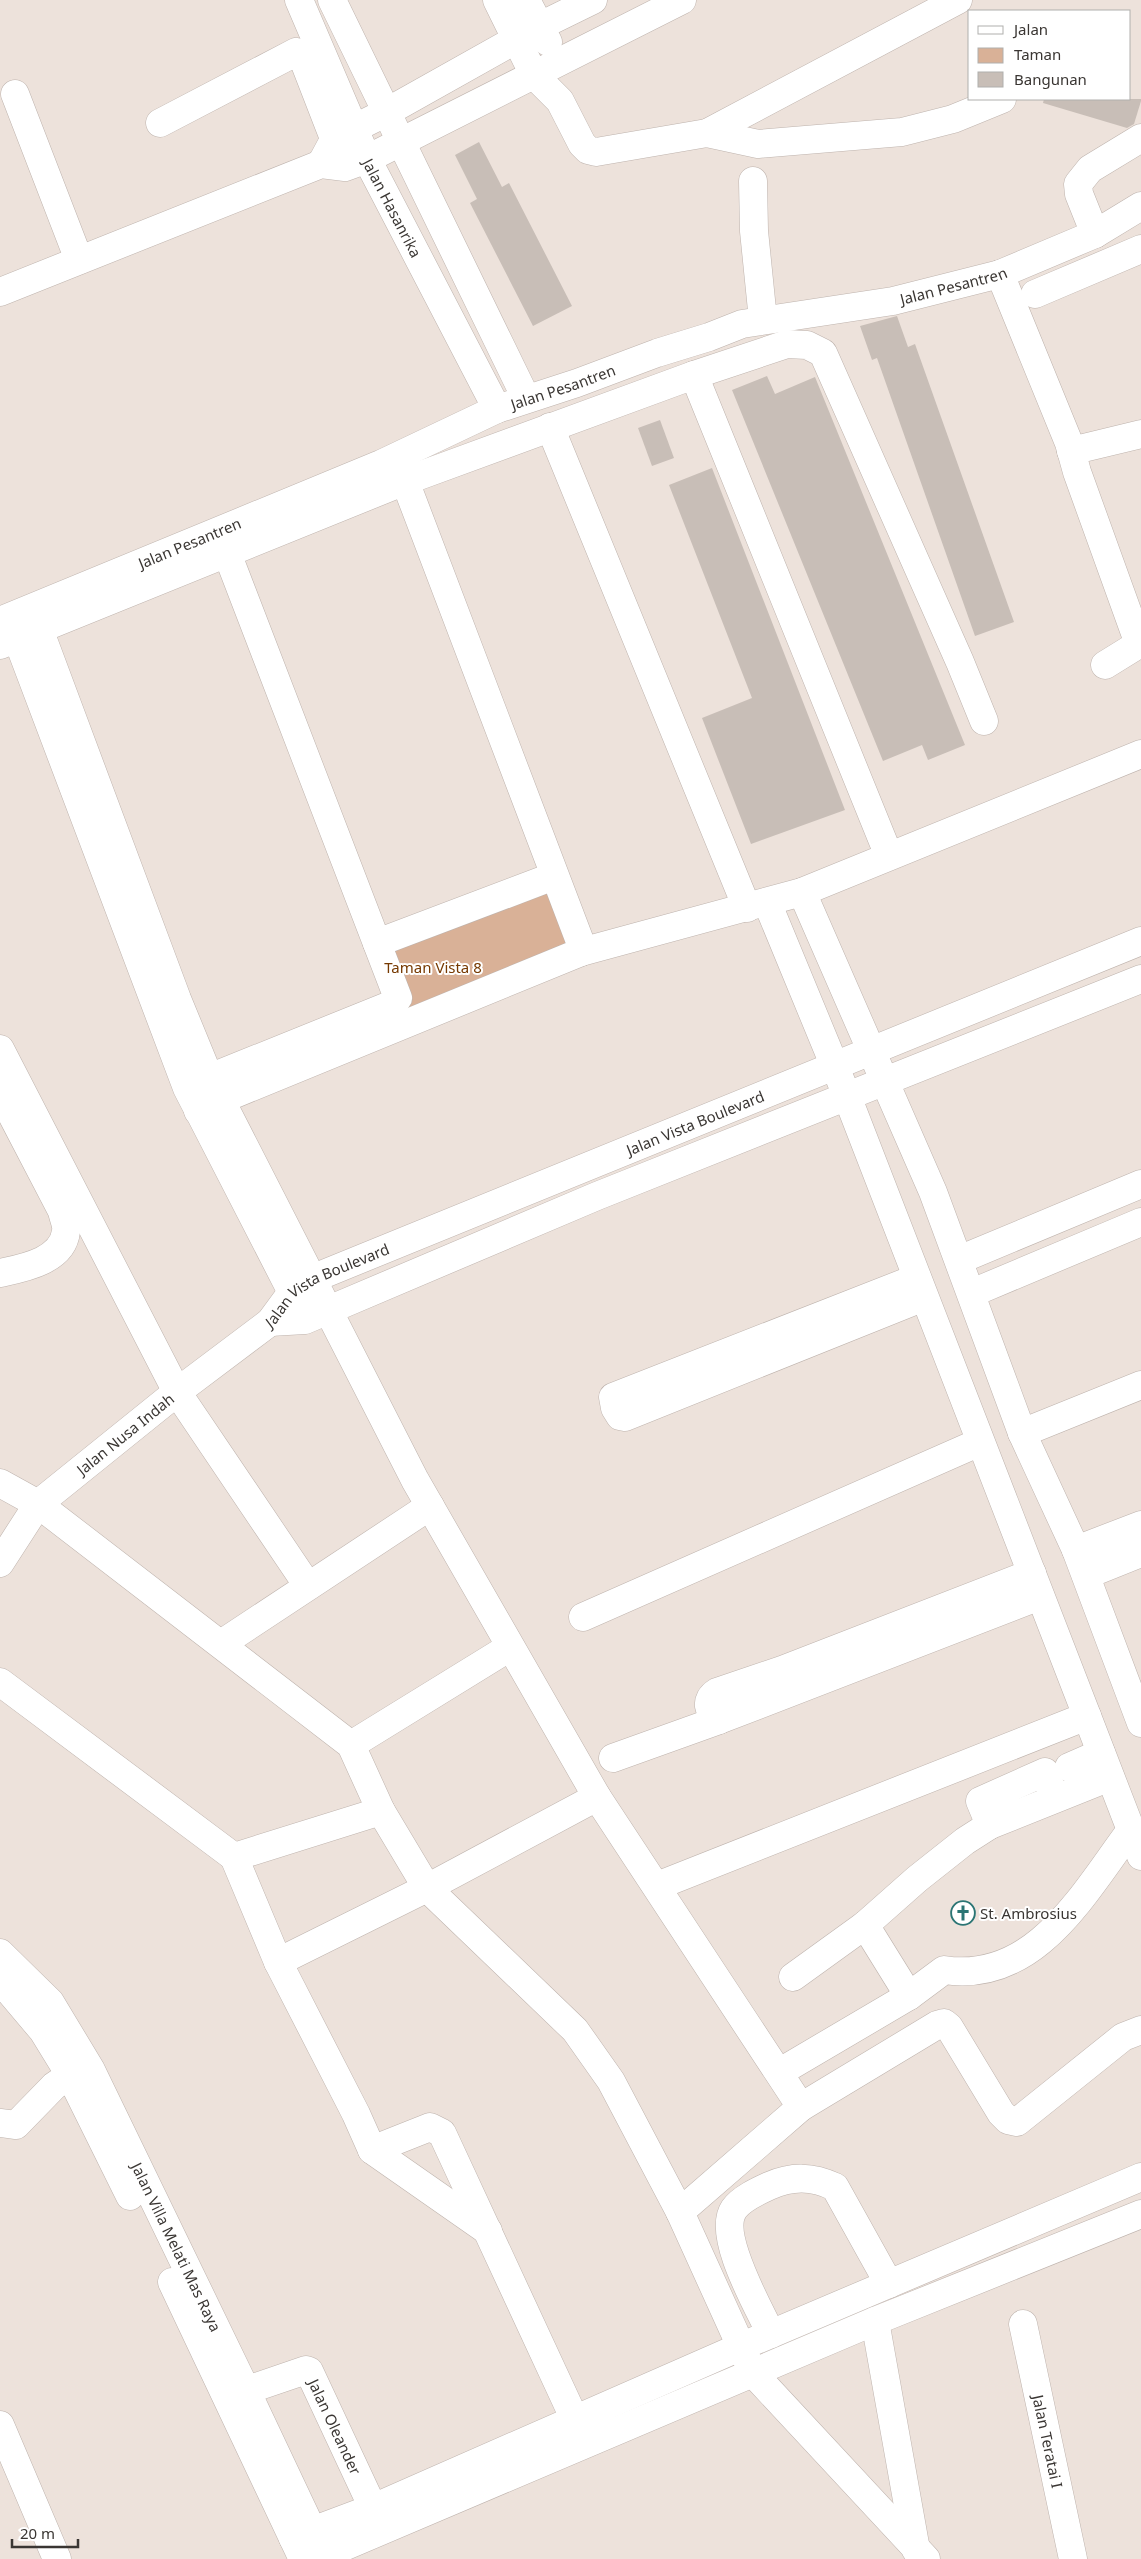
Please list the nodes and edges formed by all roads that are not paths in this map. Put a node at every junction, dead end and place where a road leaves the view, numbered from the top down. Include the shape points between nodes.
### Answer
1 (299, 0) edge
2 (332, 0) edge
3 (497, 0) edge
4 (526, 0) edge
5 (593, 0) edge
6 (682, 0) edge
7 (958, 0) edge
8 (540, 26) junction
9 (516, 40) junction
10 (546, 69) junction
11 (15, 94) dead end
12 (1000, 100) edge
13 (385, 113) junction
14 (160, 123) dead end
15 (707, 132) junction
16 (345, 133) junction
17 (1141, 138) edge
18 (400, 140) junction
19 (344, 164) junction
20 (753, 181) dead end
21 (1141, 206) edge
22 (1095, 234) junction
23 (1141, 249) edge
24 (79, 260) junction
25 (1000, 274) junction
26 (0, 292) edge
27 (1034, 294) dead end
28 (763, 320) junction
29 (694, 375) junction
30 (521, 388) dead end
31 (497, 409) junction
32 (550, 428) junction
33 (1141, 434) edge
34 (1071, 451) junction
35 (405, 481) junction
36 (227, 553) junction
37 (14, 634) edge
38 (1105, 665) dead end
39 (984, 721) dead end
40 (1141, 754) edge
41 (889, 856) junction
42 (554, 876) junction
43 (802, 892) junction
44 (757, 905) junction
45 (1141, 941) edge
46 (377, 943) junction
47 (581, 952) junction
48 (1141, 979) edge
49 (0, 1049) edge
50 (872, 1052) junction
51 (835, 1067) junction
52 (886, 1080) junction
53 (1, 1094) edge
54 (203, 1094) junction
55 (847, 1096) junction
56 (1141, 1184) edge
57 (1141, 1222) edge
58 (959, 1260) junction
59 (0, 1273) edge
60 (303, 1285) junction
61 (920, 1288) junction
62 (972, 1293) junction
63 (317, 1314) junction
64 (270, 1322) junction
65 (1141, 1385) edge
66 (177, 1392) junction
67 (1022, 1433) junction
68 (980, 1442) junction
69 (0, 1483) edge
70 (38, 1504) junction
71 (430, 1506) junction
72 (1141, 1525) edge
73 (1076, 1550) junction
74 (1141, 1552) edge
75 (0, 1562) edge
76 (1086, 1575) junction
77 (1036, 1585) junction
78 (308, 1586) junction
79 (583, 1617) dead end
80 (221, 1644) junction
81 (510, 1647) junction
82 (0, 1682) edge
83 (1136, 1696) edge
84 (1087, 1716) junction
85 (1141, 1723) edge
86 (352, 1745) junction
87 (613, 1758) dead end
88 (1106, 1765) junction
89 (1069, 1766) dead end
90 (598, 1797) junction
91 (381, 1811) junction
92 (1130, 1830) junction
93 (1141, 1856) edge
94 (234, 1857) junction
95 (657, 1886) junction
96 (427, 1888) junction
97 (865, 1925) junction
98 (1, 1961) edge
99 (278, 1962) junction
100 (792, 1978) dead end
101 (910, 1996) junction
102 (1141, 2030) edge
103 (780, 2072) junction
104 (70, 2075) junction
105 (802, 2107) junction
106 (0, 2123) edge
107 (372, 2150) junction
108 (1141, 2177) edge
109 (680, 2212) junction
110 (1141, 2214) edge
111 (488, 2231) junction
112 (889, 2284) junction
113 (875, 2321) junction
114 (1023, 2324) dead end
115 (771, 2334) junction
116 (740, 2347) junction
117 (753, 2373) junction
118 (236, 2393) junction
119 (0, 2425) edge
120 (578, 2433) junction
121 (8, 2465) edge
122 (373, 2508) junction
123 (312, 2550) edge
124 (921, 2555) edge
125 (54, 2558) edge
126 (1073, 2559) edge

1 - 16 street, Jalan Hasanrika
2 - 13 street
3 - 9 street
4 - 8 street
5 - 8 street
6 - 10 street
7 - 15 street
8 - 9 street
8 - 10 street
9 - 10 street
9 - 13 street
10 - 15 street via 582,144 588,150 596,152
10 - 18 street
11 - 24 street
12 - 15 street via 953,119 902,132 758,144
13 - 16 street
13 - 18 street
14 - 16 street via 296,52 302,56
16 - 19 street, Jalan Hasanrika
16 - 19 street
17 - 22 street via 1090,169 1078,184 1078,194
18 - 19 street
18 - 30 street
19 - 24 street
19 - 31 street, Jalan Hasanrika
20 - 28 street via 754,231
21 - 22 street, Jalan Pesantren
22 - 25 street, Jalan Pesantren
23 - 27 street
24 - 26 street
25 - 28 street, Jalan Pesantren via 893,301
25 - 34 street
28 - 31 street, Jalan Pesantren via 742,324
29 - 32 street
29 - 39 street via 787,344 807,345 823,353
29 - 41 street
31 - 37 street, Jalan Pesantren
32 - 35 street
32 - 44 street
33 - 34 street
34 - 38 street via 1139,644
35 - 36 street
35 - 42 street
36 - 37 street
36 - 46 street
37 - 54 street via 177,998
40 - 41 street
41 - 43 street
42 - 46 street
42 - 47 street via 581,944
43 - 44 street
43 - 50 street
44 - 47 street
44 - 51 street
45 - 50 street, Jalan Vista Boulevard
46 - 54 street via 397,1002
47 - 54 street
48 - 52 street, Jalan Vista Boulevard
49 - 66 street
50 - 51 street, Jalan Vista Boulevard
50 - 52 street
51 - 55 street
51 - 60 street, Jalan Vista Boulevard
52 - 55 street, Jalan Vista Boulevard
52 - 58 street
53 - 59 street via 62,1211 66,1231 56,1252 32,1266
54 - 60 street
55 - 61 street
55 - 63 street, Jalan Vista Boulevard via 597,1196
56 - 58 street
57 - 62 street
58 - 62 street
60 - 63 street
60 - 64 street, Jalan Vista Boulevard
61 - 61 street via 625,1418 615,1408 613,1397
61 - 68 street
62 - 67 street
63 - 64 street, Jalan Vista Boulevard
63 - 71 street
64 - 66 street, Jalan Nusa Indah
65 - 67 street
66 - 70 street, Jalan Nusa Indah
66 - 78 street
67 - 73 street
68 - 77 street
68 - 79 street
69 - 70 street
70 - 75 street, Jalan Nusa Indah
70 - 80 street
71 - 78 street
71 - 81 street
72 - 73 street
73 - 76 street
74 - 76 street
76 - 83 street
77 - 84 street
77 - 87 street via 717,1692 708,1704 712,1715 719,1720
78 - 80 street
80 - 86 street
81 - 86 street
81 - 90 street
82 - 94 street
83 - 85 street
84 - 88 street
84 - 95 street
86 - 91 street
88 - 89 street
88 - 92 street
88 - 97 street via 1055,1798 990,1825 965,1841
90 - 95 street
90 - 96 street
91 - 94 street
91 - 96 street
92 - 93 street
92 - 101 street via 1050,1934 1024,1955 964,1974 944,1970
94 - 99 street
95 - 103 street
96 - 99 street
96 - 109 street via 575,2030 611,2081
97 - 100 street
97 - 101 street
98 - 104 street, Jalan Villa Melati Mas Raya
98 - 118 street, Jalan Villa Melati Mas Raya via 50,2002 88,2065
99 - 107 street
101 - 103 street
102 - 105 street via 1123,2037 1017,2122 1008,2120 1001,2113 944,2023
103 - 105 street
104 - 106 street via 54,2086 16,2125
104 - 118 street, Jalan Villa Melati Mas Raya via 160,2258
105 - 109 street
107 - 111 street
107 - 111 street via 430,2127 436,2128 442,2133
108 - 112 street
109 - 116 street
110 - 113 street
111 - 120 street
112 - 115 street
112 - 115 street via 834,2187 822,2180 806,2178 792,2178 769,2186 748,2197 734,2210 730,2234 741,2268
113 - 117 street
113 - 124 street
114 - 126 street, Jalan Teratai I
115 - 116 street
116 - 117 street
116 - 120 street
117 - 120 street
117 - 124 street
118 - 122 street, Jalan Oleander via 310,2371
118 - 123 street, Jalan Villa Melati Mas Raya
119 - 121 street
120 - 122 street
120 - 123 street
121 - 125 street
122 - 123 street

